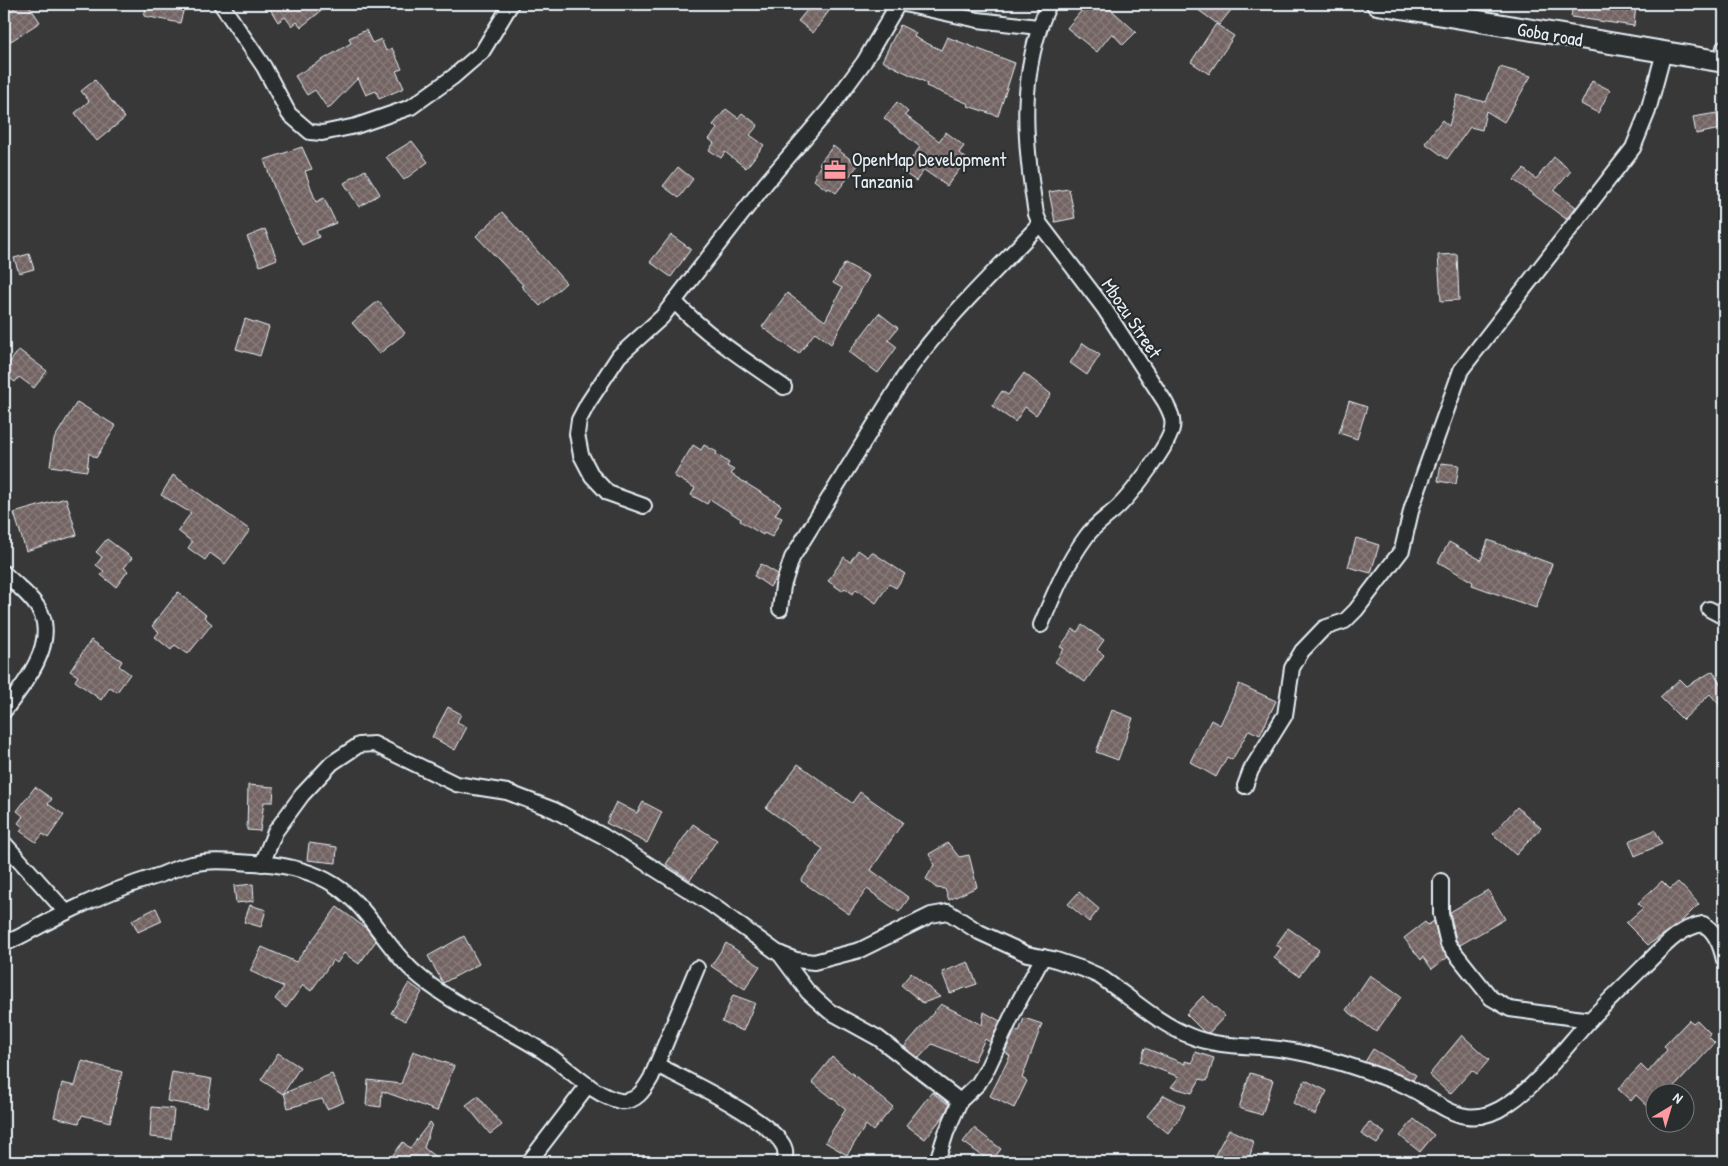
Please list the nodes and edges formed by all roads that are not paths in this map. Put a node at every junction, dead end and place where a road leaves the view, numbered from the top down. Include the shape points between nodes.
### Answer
1 (221, 4) edge
2 (511, 4) edge
3 (898, 4) edge
4 (904, 4) edge
5 (1049, 4) edge
6 (1379, 4) edge
7 (1038, 27) junction
8 (1664, 52) junction
9 (1723, 57) edge
10 (1040, 224) junction
11 (674, 301) junction
12 (784, 387) dead end
13 (644, 506) dead end
14 (4, 573) edge
15 (780, 609) dead end
16 (1709, 609) dead end
17 (1724, 617) edge
18 (1041, 625) dead end
19 (4, 710) edge
20 (1245, 786) dead end
21 (4, 842) edge
22 (262, 864) junction
23 (1441, 881) dead end
24 (66, 912) junction
25 (4, 944) edge
26 (778, 953) junction
27 (1043, 957) junction
28 (1724, 960) edge
29 (697, 968) dead end
30 (1590, 1020) junction
31 (657, 1065) junction
32 (588, 1085) junction
33 (960, 1101) junction
34 (529, 1162) edge
35 (784, 1162) edge
36 (941, 1162) edge

1 - 2 street via 264,67 289,114 310,132 322,134 411,107 482,52
3 - 11 street via 864,62 831,107 766,183
4 - 7 street via 978,20
5 - 7 street, Mbozu Street
6 - 8 street, Goba road
7 - 10 street, Mbozu Street via 1025,106 1032,184
8 - 9 street, Goba road
8 - 20 street via 1648,111 1633,148 1461,370 1412,507 1402,550 1356,610 1345,621 1324,628 1302,651 1292,668 1285,716 1251,770
10 - 15 street via 966,299 904,377 792,558 782,586
10 - 18 street, Mbozu Street via 1104,308 1172,416 1169,438 1154,460 1121,504 1087,534 1066,566
11 - 12 street via 697,325 744,362
11 - 13 street via 662,317 619,356 579,420 577,434 592,476 608,493
14 - 19 street via 37,606 44,624 44,638 37,661
16 - 17 street
21 - 24 street
22 - 24 street via 217,861 192,864
22 - 26 street via 275,832 302,795 345,752 359,745 374,744 456,784 507,792 554,810 603,836 712,904
22 - 32 street via 298,868 327,881 371,918 399,955 430,984 542,1051
23 - 30 street via 1441,914 1448,944 1491,998 1510,1010
24 - 25 street
26 - 27 street via 814,962 860,950 931,915 948,912 999,942
26 - 33 street via 808,992 829,1011 878,1038
27 - 30 street via 1099,976 1189,1036 1213,1044 1279,1049 1319,1058 1398,1083 1447,1111 1470,1116 1492,1113 1509,1104
27 - 33 street via 986,1071
28 - 30 street via 1714,933 1708,927 1703,924 1681,931
29 - 31 street
31 - 32 street via 643,1093 632,1099 621,1101 605,1096
31 - 35 street via 753,1118 776,1135 784,1148
32 - 34 street
33 - 36 street via 946,1132

